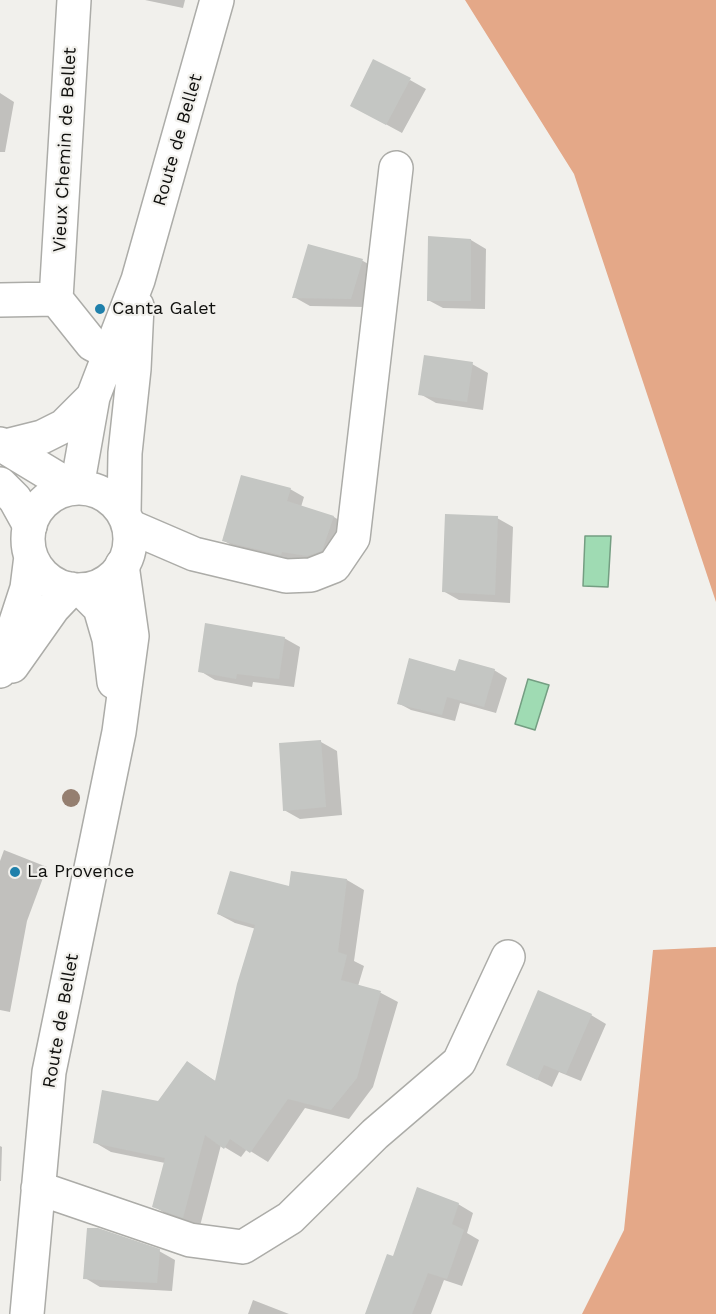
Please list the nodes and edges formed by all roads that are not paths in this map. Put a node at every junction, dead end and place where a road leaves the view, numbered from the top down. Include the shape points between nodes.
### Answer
1 (74, 0) edge
2 (217, 0) edge
3 (396, 168) dead end
4 (138, 280) junction
5 (56, 299) junction
6 (0, 300) edge
7 (109, 353) junction
8 (93, 397) junction
9 (3, 445) edge
10 (0, 484) edge
11 (75, 488) junction
12 (127, 520) junction
13 (30, 541) junction
14 (122, 565) junction
15 (76, 589) junction
16 (0, 671) edge
17 (0, 683) edge
18 (119, 732) junction
19 (508, 957) dead end
20 (38, 1188) junction
21 (27, 1314) edge

1 - 5 street, Vieux Chemin de Bellet
2 - 4 street, Route de Bellet
3 - 12 street via 353,538 334,566 311,575 286,576 194,554
4 - 7 street
4 - 12 street via 125,453
5 - 6 street
5 - 7 street via 92,344
7 - 8 street
8 - 9 street via 64,426 42,437
8 - 11 street
9 - 11 street
10 - 13 street via 15,499
11 - 12 street via 104,494
11 - 13 street via 45,500 36,512
12 - 14 street via 128,555
13 - 15 street via 50,580
13 - 16 street via 27,588
14 - 15 street via 104,583
14 - 18 street, Route de Bellet via 132,636
15 - 17 street via 53,608
15 - 18 street, Route de Bellet via 100,608 109,639
18 - 20 street, Route de Bellet via 49,1072
19 - 20 street via 459,1062 375,1134 290,1218 243,1247 190,1240
20 - 21 street, Route de Bellet

